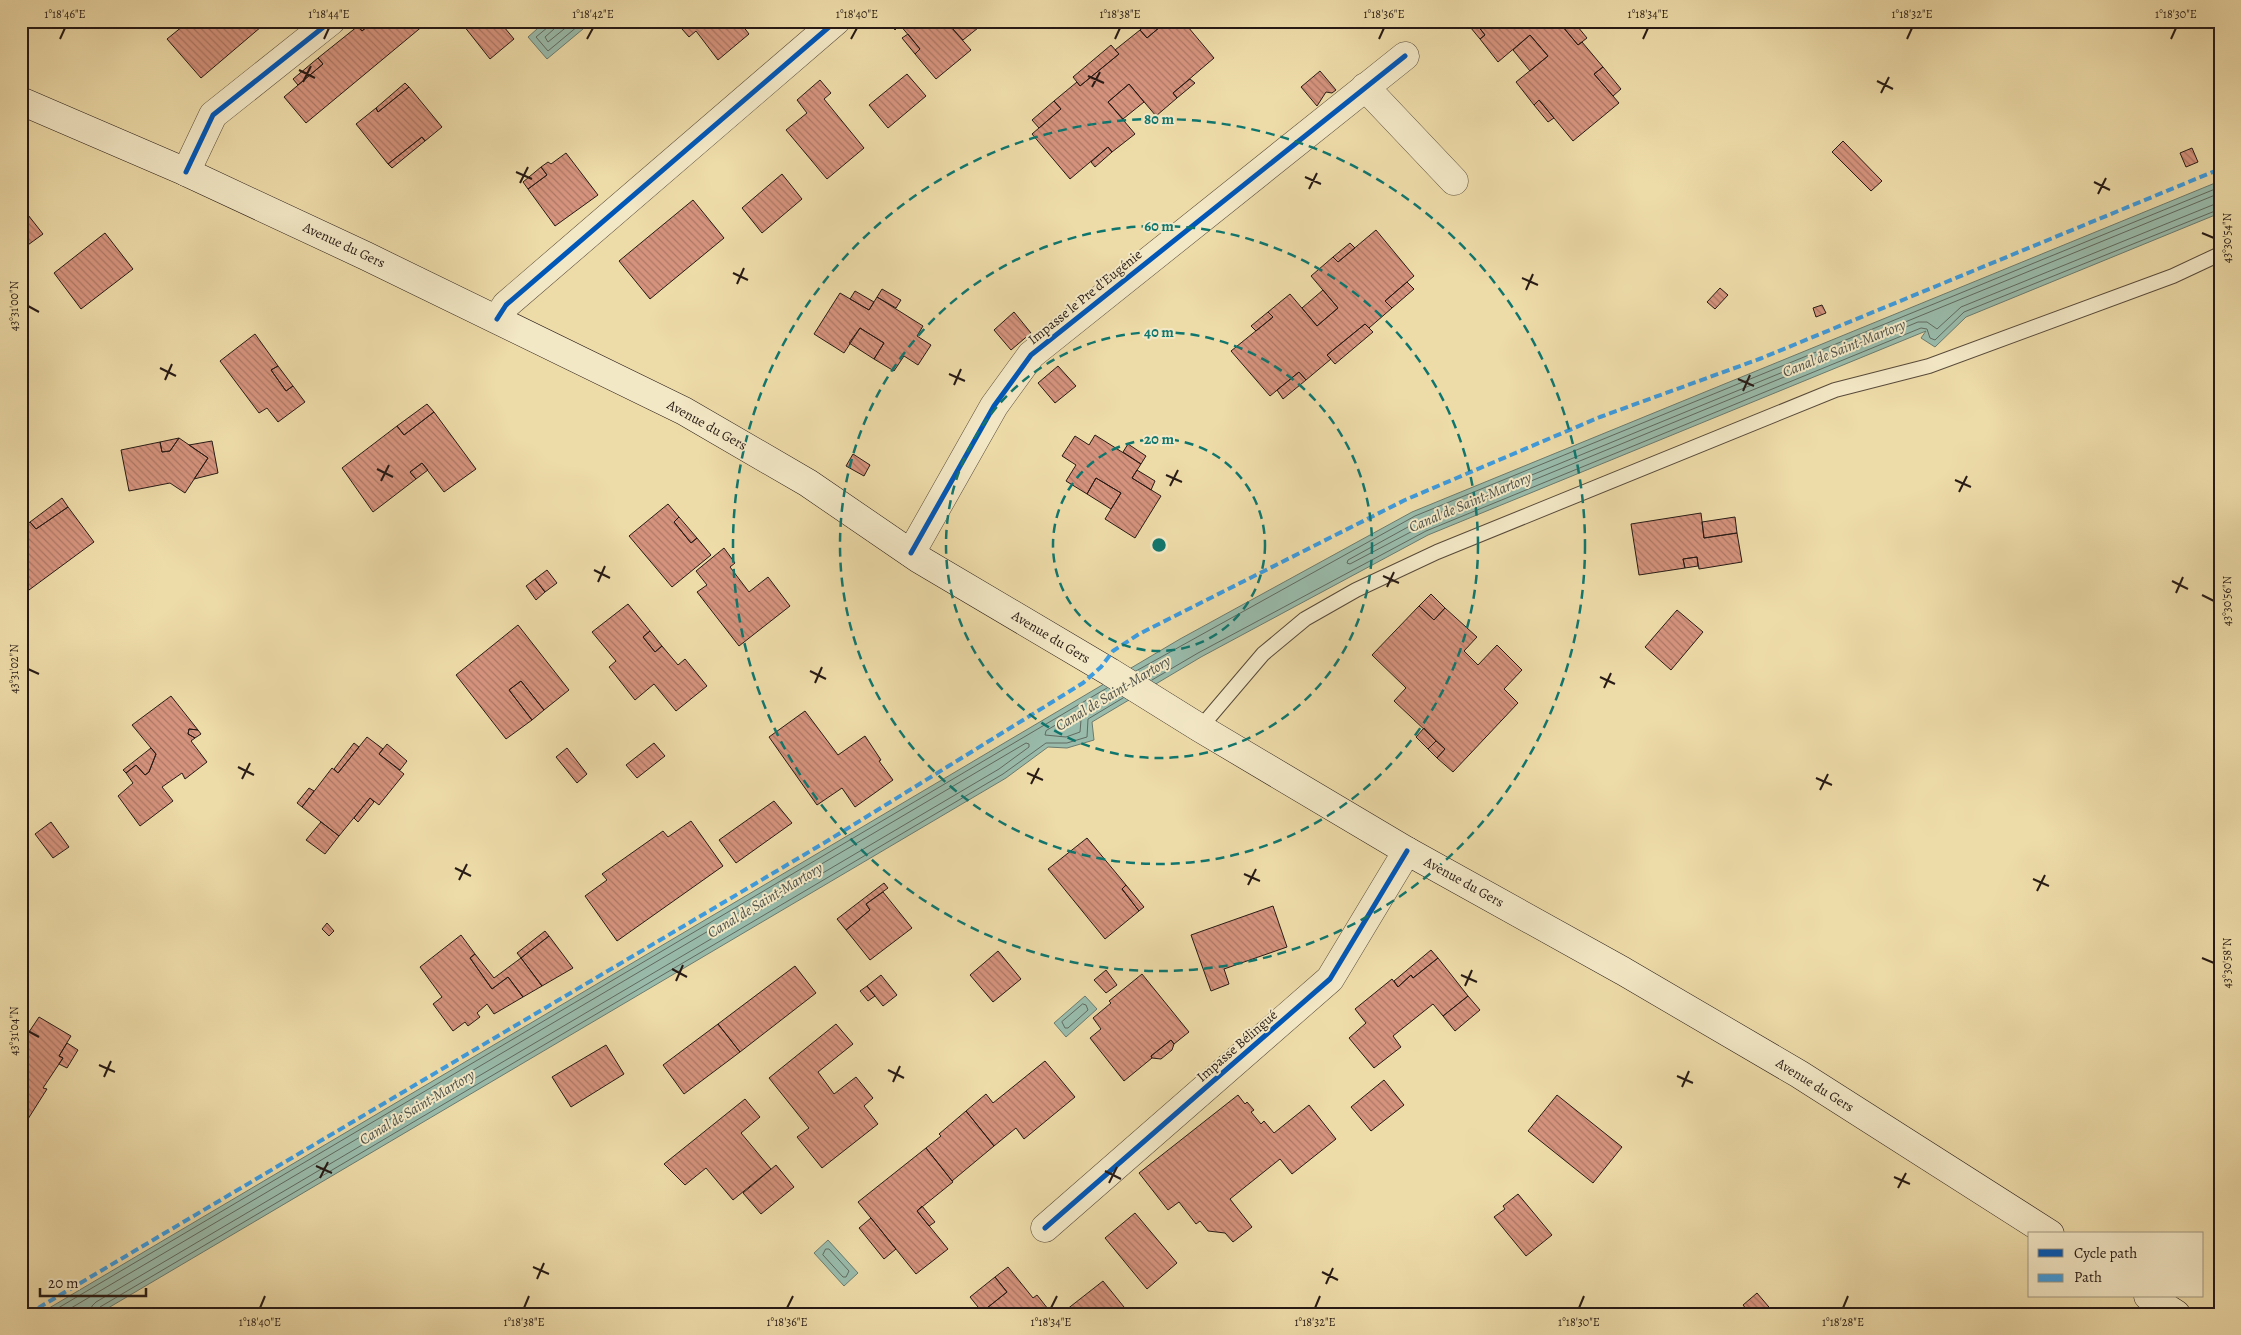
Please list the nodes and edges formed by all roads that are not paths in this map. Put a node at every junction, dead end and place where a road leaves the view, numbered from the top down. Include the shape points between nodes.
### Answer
1 (330, 21) edge
2 (836, 21) edge
3 (1405, 56) dead end
4 (1365, 87) junction
5 (21, 101) edge
6 (186, 172) junction
7 (1454, 181) dead end
8 (2220, 254) edge
9 (497, 319) junction
10 (911, 554) junction
11 (1200, 728) junction
12 (1407, 851) junction
13 (1046, 1228) dead end
14 (2047, 1232) edge
15 (2151, 1298) edge
16 (2176, 1314) edge

1 - 6 main road via 214,115
2 - 9 main road via 506,305
3 - 4 main road, Impasse le Pre d'Eugénie
4 - 7 main road
4 - 10 main road, Impasse le Pre d'Eugénie via 1030,355 994,406
5 - 6 main road, Avenue du Gers
6 - 9 main road, Avenue du Gers
8 - 11 lane via 2173,276 1929,366 1835,390 1428,556 1356,590 1305,619 1263,654
9 - 10 main road, Avenue du Gers via 684,411 808,483
10 - 11 main road, Avenue du Gers
11 - 12 main road, Avenue du Gers
12 - 13 main road, Impasse Bélingué via 1330,979
12 - 14 main road, Avenue du Gers via 1623,971 1790,1070
15 - 16 main road

